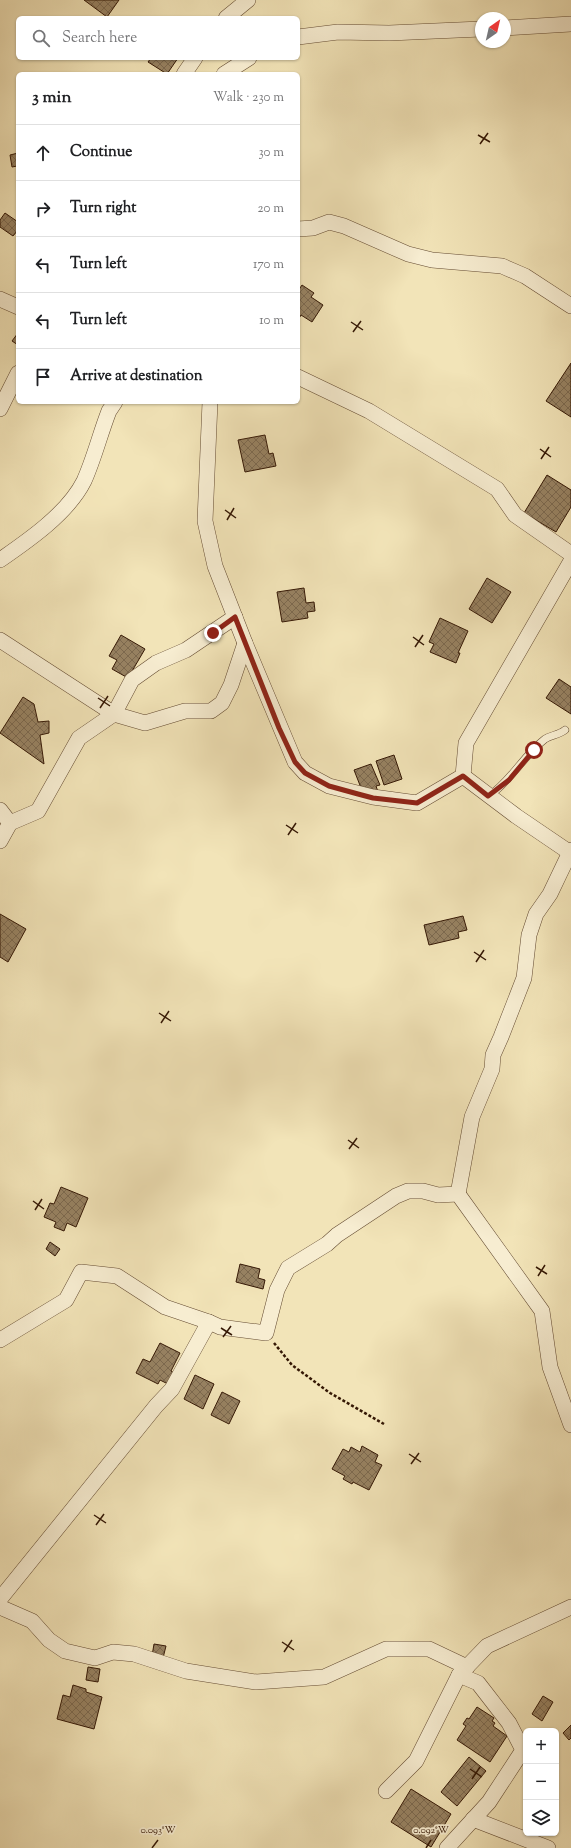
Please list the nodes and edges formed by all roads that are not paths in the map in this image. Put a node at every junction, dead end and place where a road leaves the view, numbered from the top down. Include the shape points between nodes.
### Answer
1 (248, 0) edge
2 (228, 16) edge
3 (571, 24) edge
4 (511, 28) edge
5 (475, 29) edge
6 (300, 37) edge
7 (194, 60) edge
8 (246, 60) edge
9 (185, 72) edge
10 (227, 72) edge
11 (300, 229) edge
12 (0, 299) edge
13 (16, 306) edge
14 (571, 306) edge
15 (16, 377) edge
16 (300, 378) edge
17 (114, 404) edge
18 (210, 404) edge
19 (0, 409) edge
20 (571, 554) edge
21 (0, 560) edge
22 (571, 561) edge
23 (235, 617) junction
24 (0, 640) edge
25 (245, 643) junction
26 (114, 714) junction
27 (564, 730) dead end
28 (463, 776) junction
29 (488, 796) junction
30 (0, 810) edge
31 (10, 823) junction
32 (0, 841) edge
33 (570, 851) edge
34 (458, 1194) junction
35 (208, 1322) junction
36 (0, 1340) edge
37 (571, 1425) edge
38 (0, 1599) edge
39 (0, 1607) edge
40 (571, 1607) edge
41 (463, 1671) junction
42 (386, 1791) dead end
43 (473, 1820) junction
44 (446, 1848) edge
45 (548, 1848) edge

1 - 2 street
3 - 4 street
5 - 6 street via 389,33 338,32
7 - 9 street
8 - 10 street
11 - 14 street via 313,228 329,222 408,254 432,260 502,266 525,276
12 - 13 street
15 - 19 street
16 - 20 street via 369,411 497,489 515,515
17 - 21 street via 83,481 65,507 43,530
18 - 23 street via 205,521 215,566
22 - 28 street via 466,743
23 - 25 street
23 - 26 street via 186,650 156,663 132,680
24 - 26 street
25 - 26 street via 222,703 210,711 185,711 145,723
25 - 28 street via 295,762 305,773 329,786 373,798 417,803
26 - 31 street via 79,738 38,811
27 - 29 lane via 546,738 509,780
28 - 29 street
29 - 33 street
30 - 31 street
31 - 32 street
33 - 34 street via 550,894 536,914 529,935 524,978 493,1055 492,1069 472,1117
34 - 35 street via 438,1195 408,1191 396,1196 288,1268 276,1290 266,1333 220,1327
34 - 37 street via 542,1311 550,1367
35 - 36 street via 166,1307 117,1276 81,1272 66,1300
35 - 38 street via 172,1389
39 - 41 street via 32,1622 49,1640 65,1651 95,1658 113,1652 134,1654 186,1671 256,1682 324,1677 386,1649 429,1649
40 - 41 street via 487,1646
41 - 42 street via 416,1761
41 - 43 street via 478,1683 509,1723 523,1750 489,1802
43 - 44 street
43 - 45 street

